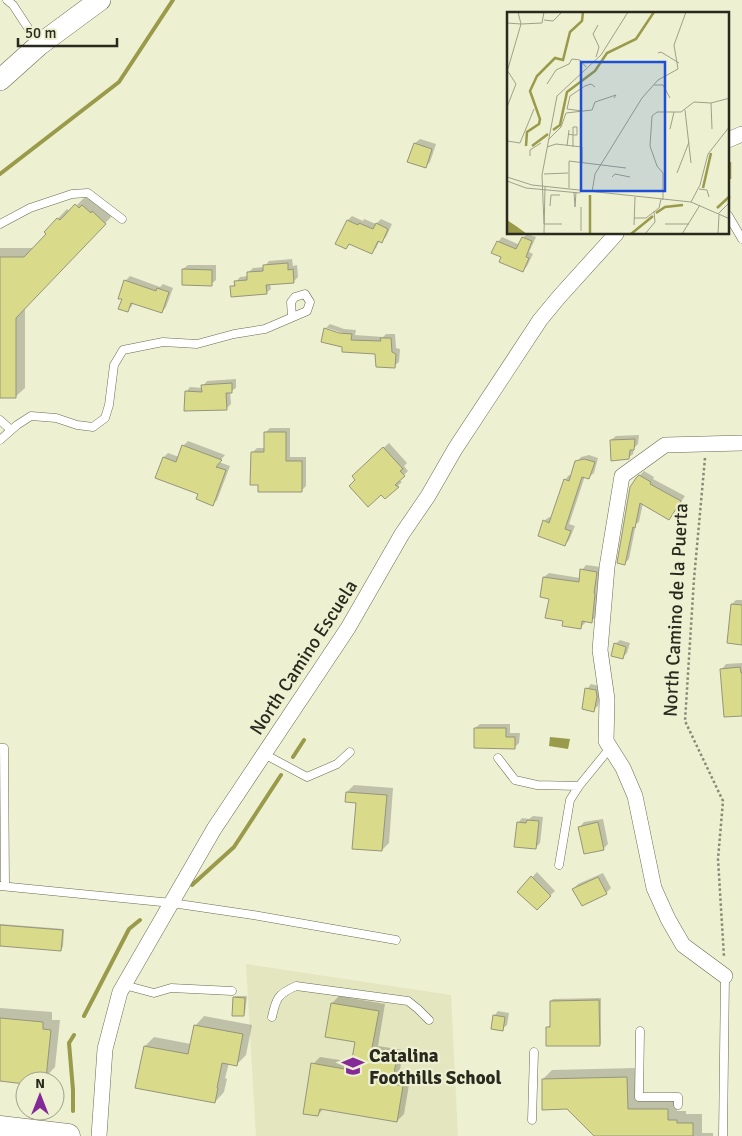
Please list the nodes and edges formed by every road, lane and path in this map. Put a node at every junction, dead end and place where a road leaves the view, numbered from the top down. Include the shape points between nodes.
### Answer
1 (8, 0) edge
2 (100, 0) edge
3 (40, 45) junction
4 (0, 80) edge
5 (742, 134) edge
6 (730, 139) edge
7 (730, 218) edge
8 (122, 219) dead end
9 (0, 224) edge
10 (615, 235) edge
11 (742, 239) edge
12 (292, 317) dead end
13 (0, 420) edge
14 (11, 430) junction
15 (0, 440) edge
16 (707, 443) junction
17 (742, 443) edge
18 (0, 748) edge
19 (610, 748) junction
20 (350, 752) dead end
21 (264, 754) junction
22 (498, 758) dead end
23 (579, 786) junction
24 (559, 865) dead end
25 (2, 886) edge
26 (172, 902) junction
27 (396, 940) dead end
28 (725, 976) junction
29 (124, 985) junction
30 (232, 991) dead end
31 (272, 1017) dead end
32 (429, 1020) dead end
33 (640, 1031) dead end
34 (534, 1052) dead end
35 (678, 1105) dead end
36 (532, 1120) dead end
37 (0, 1128) edge
38 (68, 1136) edge
39 (99, 1136) edge
40 (723, 1136) edge

1 - 3 lane
2 - 3 main road
3 - 4 main road
5 - 6 street
7 - 11 lane
8 - 9 lane via 88,193 72,194 30,208
10 - 21 street, North Camino Escuela via 540,320 402,534 348,628
12 - 14 lane via 265,329 197,344 163,342 123,350 114,365 105,418 93,427 31,416
13 - 14 lane
14 - 15 lane
16 - 17 street
16 - 19 street via 666,445 622,476 607,567 600,650 607,699 606,741
16 - 28 path, North Camino de la Puerta via 685,721 723,801 718,859
18 - 25 lane via 4,748
19 - 23 lane
19 - 28 street via 635,796 654,888 668,919 683,945
20 - 21 lane via 337,764 307,777
21 - 26 street, North Camino Escuela via 214,829
22 - 23 lane via 515,780 537,785
23 - 24 lane via 570,800
25 - 26 lane
26 - 27 lane
26 - 29 street, North Camino Escuela
28 - 40 lane
29 - 30 lane via 154,993 171,988
29 - 39 street, North Camino Escuela via 105,1049
31 - 32 lane via 275,1003 284,992 296,986 408,1001
33 - 35 lane via 639,1097 678,1097
34 - 36 lane
37 - 38 main road

